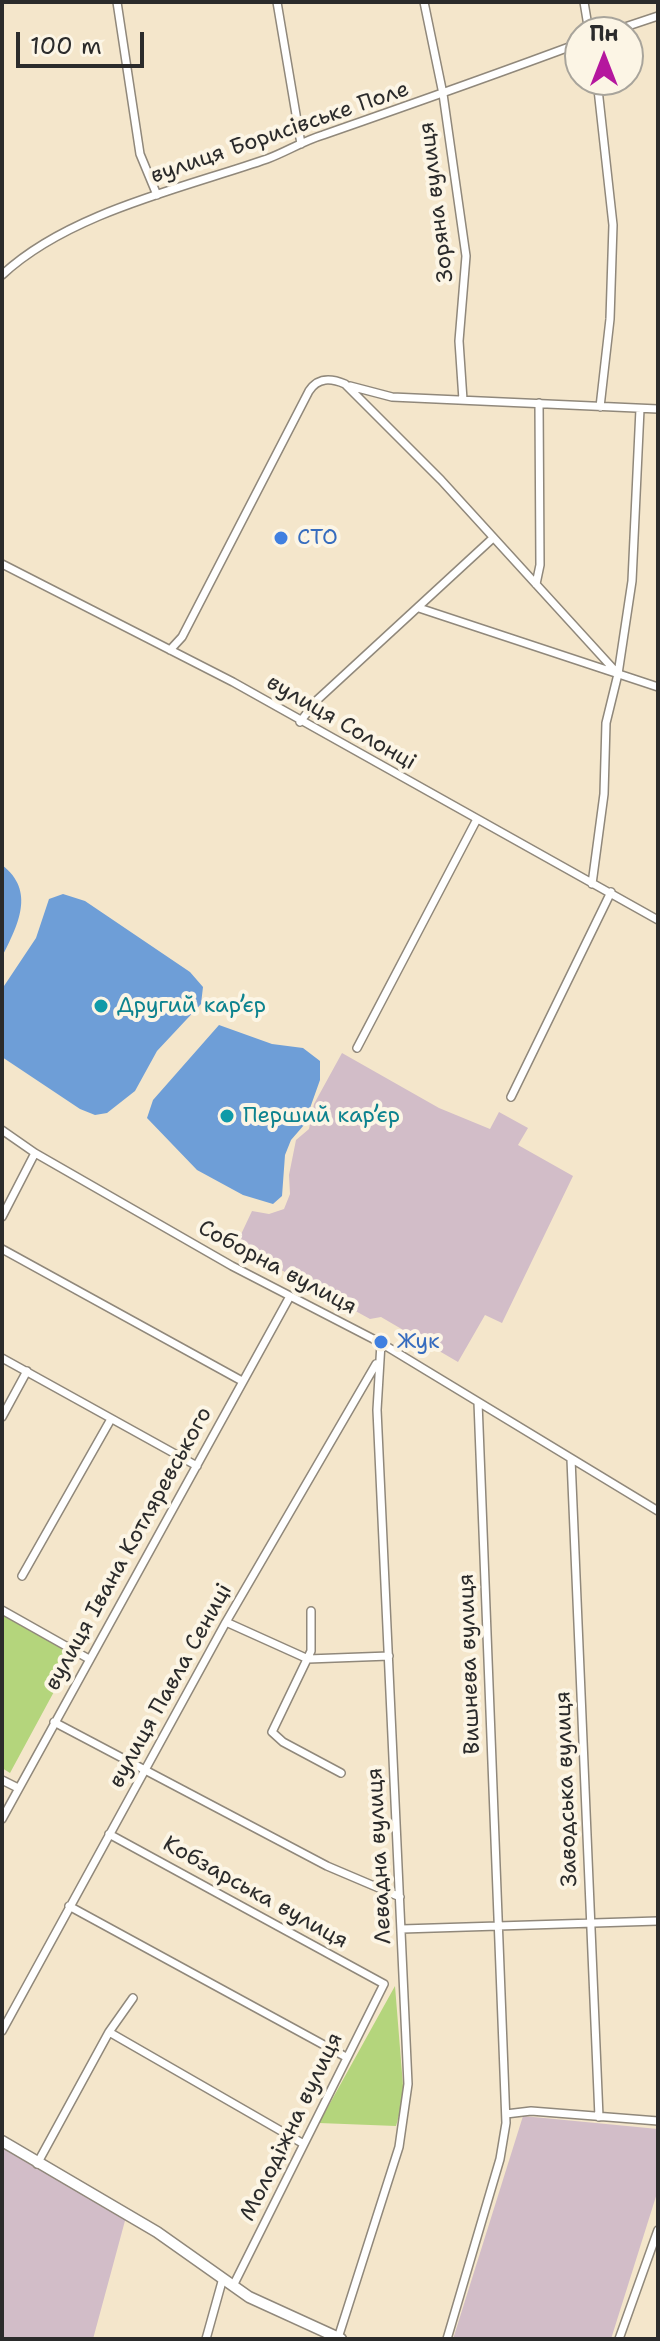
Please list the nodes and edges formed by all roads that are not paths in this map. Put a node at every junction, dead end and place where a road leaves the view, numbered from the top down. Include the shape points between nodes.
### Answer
1 (117, 2) edge
2 (277, 2) edge
3 (424, 2) edge
4 (564, 49) edge
5 (443, 94) junction
6 (599, 96) edge
7 (301, 144) junction
8 (157, 195) junction
9 (2, 275) edge
10 (345, 384) junction
11 (463, 400) junction
12 (539, 403) junction
13 (600, 407) junction
14 (640, 409) junction
15 (658, 409) edge
16 (493, 538) junction
17 (2, 564) edge
18 (536, 584) junction
19 (419, 608) junction
20 (170, 650) junction
21 (618, 674) junction
22 (658, 687) edge
23 (300, 722) junction
24 (476, 821) junction
25 (592, 884) junction
26 (611, 892) junction
27 (658, 920) edge
28 (357, 1048) dead end
29 (511, 1097) dead end
30 (2, 1130) edge
31 (35, 1153) junction
32 (2, 1217) edge
33 (2, 1249) edge
34 (289, 1298) junction
35 (381, 1343) junction
36 (2, 1358) edge
37 (377, 1362) junction
38 (27, 1371) junction
39 (242, 1381) junction
40 (478, 1402) junction
41 (2, 1417) edge
42 (111, 1419) junction
43 (571, 1459) junction
44 (197, 1466) junction
45 (658, 1511) edge
46 (22, 1576) dead end
47 (2, 1610) edge
48 (311, 1611) dead end
49 (226, 1622) junction
50 (389, 1656) junction
51 (89, 1659) junction
52 (308, 1659) junction
53 (54, 1722) junction
54 (145, 1768) junction
55 (341, 1773) dead end
56 (2, 1780) edge
57 (18, 1788) junction
58 (2, 1819) edge
59 (109, 1834) junction
60 (400, 1897) junction
61 (69, 1906) junction
62 (658, 1921) edge
63 (591, 1923) junction
64 (498, 1924) junction
65 (402, 1929) junction
66 (403, 1980) junction
67 (384, 1984) junction
68 (133, 1998) dead end
69 (2, 2031) edge
70 (109, 2032) junction
71 (346, 2057) junction
72 (506, 2114) junction
73 (599, 2117) junction
74 (658, 2121) edge
75 (2, 2141) edge
76 (302, 2143) junction
77 (37, 2164) junction
78 (658, 2230) edge
79 (223, 2278) junction
80 (233, 2286) junction
81 (340, 2338) edge
82 (206, 2339) edge
83 (447, 2339) edge
84 (619, 2339) edge

1 - 8 street via 140,154
2 - 7 street
3 - 5 street, Зоряна вулиця
4 - 5 street, вулиця Борисівське Поле
5 - 7 street, вулиця Борисівське Поле
5 - 11 street, Зоряна вулиця via 466,256 459,341
6 - 13 street via 613,225
7 - 8 street, вулиця Борисівське Поле
8 - 9 street, вулиця Борисівське Поле via 50,240
10 - 11 street via 392,397
10 - 16 street
10 - 20 street via 324,380 312,387 182,637
11 - 12 street
12 - 13 street
12 - 18 street
13 - 14 street
14 - 15 street
14 - 21 street via 632,581
16 - 18 street
16 - 19 street
17 - 20 street, вулиця Солонці
18 - 21 street
19 - 21 street
19 - 23 street via 316,701
20 - 23 street, вулиця Солонці
21 - 22 street
21 - 25 street via 606,723 604,794
23 - 24 street, вулиця Солонці
24 - 25 street, вулиця Солонці
24 - 28 street
25 - 26 street, вулиця Солонці
26 - 27 street, вулиця Солонці
26 - 29 street
30 - 31 street, Соборна вулиця
31 - 32 street
31 - 34 street, Соборна вулиця
33 - 39 street
34 - 35 street, Соборна вулиця
34 - 39 street, вулиця Івана Котляревського
35 - 37 street
35 - 40 street, Соборна вулиця
36 - 38 street
37 - 49 street, вулиця Павла Сениці
37 - 50 street, Левадна вулиця
38 - 41 street
38 - 42 street
39 - 44 street, вулиця Івана Котляревського
40 - 43 street, Соборна вулиця
40 - 64 street, Вишнева вулиця
42 - 44 street
42 - 46 street
43 - 45 street, Соборна вулиця
43 - 63 street, Заводська вулиця
44 - 51 street, вулиця Івана Котляревського
47 - 51 street
48 - 52 street
49 - 52 street
49 - 54 street, вулиця Павла Сениці
50 - 52 street
50 - 60 street, Левадна вулиця
51 - 53 street, вулиця Івана Котляревського
52 - 55 street via 272,1732
53 - 54 street
53 - 57 street, вулиця Івана Котляревського
54 - 59 street, вулиця Павла Сениці
54 - 60 street via 327,1866
56 - 57 street
57 - 58 street, вулиця Івана Котляревського
59 - 61 street, вулиця Павла Сениці
59 - 67 street, Кобзарська вулиця
60 - 65 street, Левадна вулиця
61 - 69 street, вулиця Павла Сениці
61 - 71 street
62 - 63 street
63 - 64 street
63 - 73 street, Заводська вулиця
64 - 65 street
64 - 72 street, Вишнева вулиця
65 - 66 street, Левадна вулиця
66 - 67 street
66 - 81 street, Левадна вулиця via 408,2084 399,2147
67 - 71 street, Молодіжна вулиця
68 - 70 street
70 - 76 street
70 - 77 street
71 - 76 street, Молодіжна вулиця
72 - 73 street
72 - 83 street, Вишнева вулиця via 503,2149
73 - 74 street
75 - 77 street
76 - 80 street, Молодіжна вулиця
77 - 79 street via 157,2232
78 - 84 street
79 - 80 street
79 - 82 street
80 - 81 street via 280,2314

